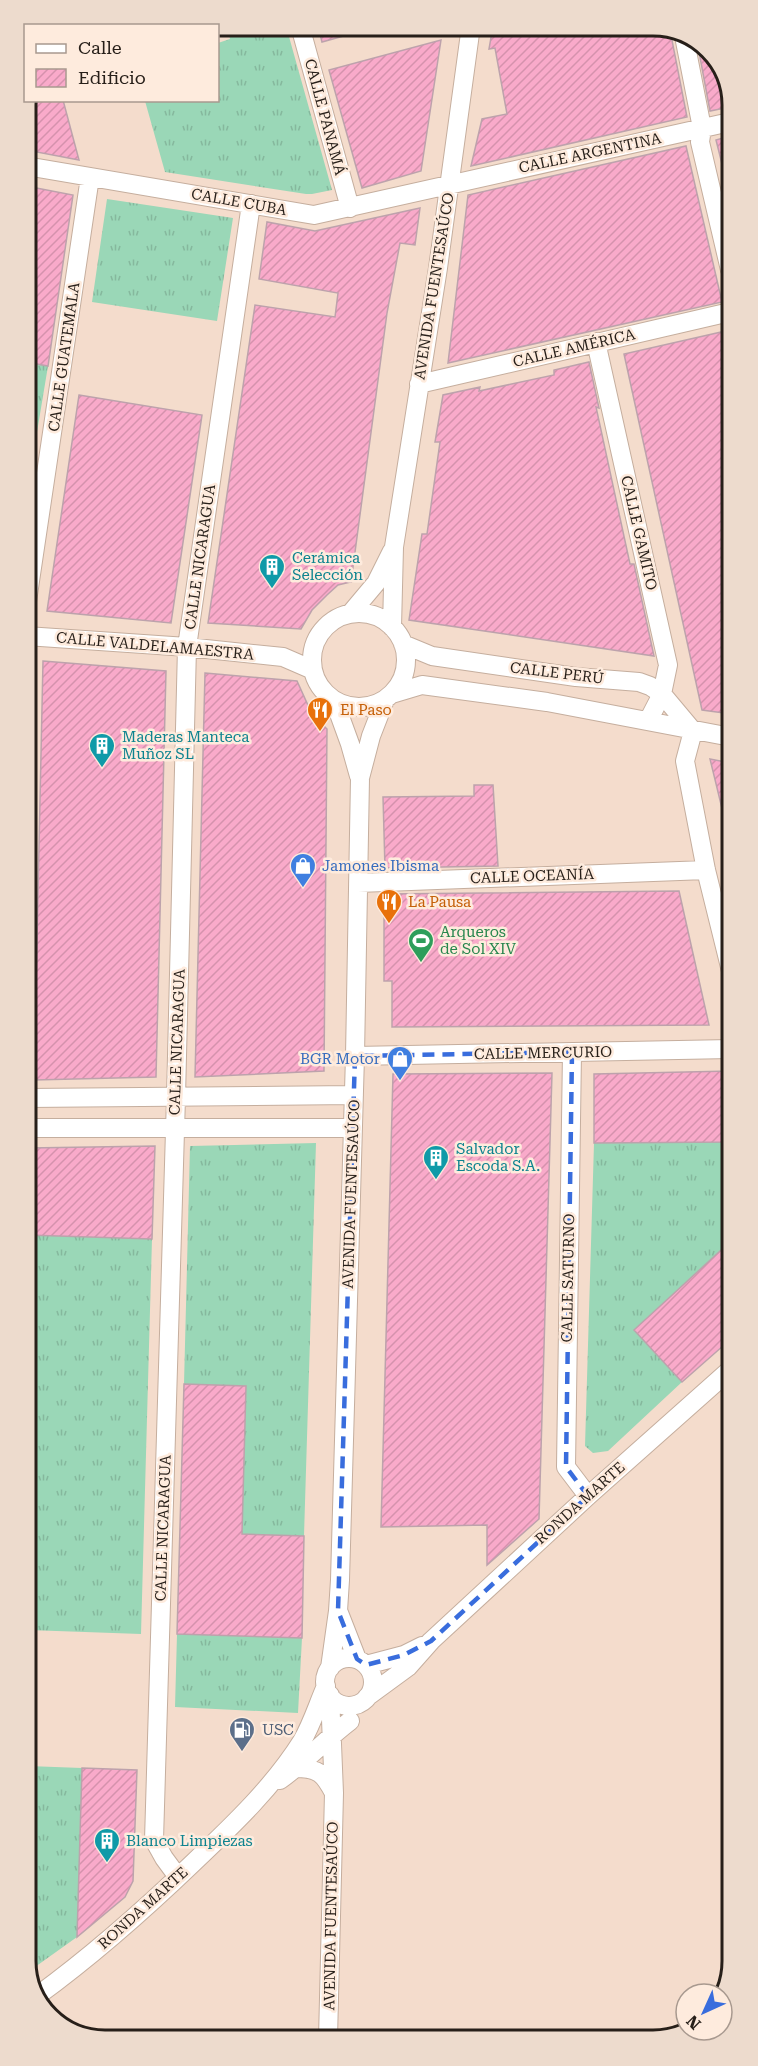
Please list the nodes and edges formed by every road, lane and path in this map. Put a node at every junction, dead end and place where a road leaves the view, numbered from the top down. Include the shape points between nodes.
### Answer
1 (303, 36) edge
2 (470, 36) edge
3 (686, 44) edge
4 (722, 124) edge
5 (702, 128) junction
6 (36, 168) edge
7 (90, 177) junction
8 (450, 183) junction
9 (251, 204) junction
10 (350, 208) junction
11 (722, 236) edge
12 (722, 314) edge
13 (596, 342) junction
14 (419, 384) junction
15 (36, 541) edge
16 (394, 547) junction
17 (350, 614) junction
18 (392, 627) junction
19 (36, 637) edge
20 (315, 642) junction
21 (403, 644) junction
22 (187, 647) junction
23 (283, 657) junction
24 (313, 670) junction
25 (662, 694) junction
26 (389, 697) junction
27 (334, 700) junction
28 (648, 721) junction
29 (693, 731) junction
30 (722, 736) edge
31 (360, 778) junction
32 (706, 870) junction
33 (358, 883) junction
34 (722, 935) edge
35 (722, 1049) edge
36 (572, 1052) junction
37 (356, 1056) junction
38 (354, 1095) junction
39 (176, 1097) junction
40 (36, 1098) edge
41 (36, 1128) edge
42 (174, 1128) junction
43 (353, 1128) junction
44 (722, 1377) edge
45 (588, 1496) junction
46 (338, 1611) junction
47 (431, 1641) junction
48 (361, 1662) junction
49 (330, 1668) junction
50 (328, 1691) junction
51 (358, 1707) junction
52 (331, 1735) junction
53 (296, 1768) junction
54 (268, 1788) junction
55 (334, 1793) junction
56 (178, 1877) junction
57 (43, 1992) edge
58 (328, 2030) edge

1 - 10 street, CALLE PANAMÁ
2 - 8 street, AVENIDA FUENTESAÚCO
3 - 5 street
4 - 5 street, CALLE ARGENTINA
5 - 8 street, CALLE ARGENTINA
5 - 11 street via 700,142
6 - 7 street, CALLE CUBA
7 - 9 street, CALLE CUBA
7 - 15 street, CALLE GUATEMALA
8 - 10 street, CALLE CUBA
8 - 14 street, AVENIDA FUENTESAÚCO
9 - 10 street, CALLE CUBA via 314,215
9 - 22 street, CALLE NICARAGUA
12 - 13 street, CALLE AMÉRICA
13 - 14 street, CALLE AMÉRICA
13 - 25 street, CALLE GAMITO via 668,665
14 - 16 street, AVENIDA FUENTESAÚCO
16 - 17 street, AVENIDA FUENTESAÚCO via 376,583
16 - 18 street, AVENIDA FUENTESAÚCO
17 - 18 street via 380,618
17 - 20 street via 329,624
18 - 21 street
19 - 22 street, CALLE VALDELAMAESTRA
20 - 23 street
20 - 24 street
21 - 25 street, CALLE PERÚ via 432,656 639,682
21 - 26 street via 406,661 402,679
22 - 23 street, CALLE VALDELAMAESTRA
22 - 39 street, CALLE NICARAGUA
23 - 24 street, CALLE VALDELAMAESTRA
24 - 27 street via 320,688
25 - 28 street, CALLE GAMITO
25 - 29 street, CALLE PERÚ
26 - 27 street via 360,708
26 - 28 street, CALLE PERÚ via 422,685
26 - 31 street, AVENIDA FUENTESAÚCO via 371,736
27 - 31 street, AVENIDA FUENTESAÚCO
28 - 29 street, CALLE PERÚ
29 - 30 street, CALLE PERÚ
29 - 32 street via 685,761
31 - 33 street, AVENIDA FUENTESAÚCO
32 - 33 street, CALLE OCEANÍA
32 - 34 street
33 - 37 street, AVENIDA FUENTESAÚCO
35 - 36 street, CALLE MERCURIO
36 - 37 street, CALLE MERCURIO
36 - 45 street, CALLE SATURNO via 566,1467
37 - 38 street, AVENIDA FUENTESAÚCO
38 - 39 street
38 - 43 street, AVENIDA FUENTESAÚCO
39 - 40 street
39 - 42 street, CALLE NICARAGUA
41 - 42 street
42 - 43 street
42 - 56 street, CALLE NICARAGUA via 154,1840
43 - 46 street, AVENIDA FUENTESAÚCO
44 - 45 street, RONDA MARTE
45 - 47 street, RONDA MARTE
46 - 48 street, AVENIDA FUENTESAÚCO
46 - 49 street, AVENIDA FUENTESAÚCO
47 - 48 street, RONDA MARTE via 404,1655
47 - 51 street, RONDA MARTE via 408,1667
48 - 49 street via 347,1658
48 - 51 street via 370,1671 372,1684
49 - 50 street via 325,1680
50 - 51 street via 342,1704
50 - 52 street, AVENIDA FUENTESAÚCO
50 - 54 street, RONDA MARTE via 302,1742
51 - 52 street, RONDA MARTE
51 - 55 street, AVENIDA FUENTESAÚCO via 340,1755
52 - 53 street, RONDA MARTE
52 - 55 street, AVENIDA FUENTESAÚCO
53 - 54 street, RONDA MARTE
53 - 55 street via 310,1768 325,1776
54 - 56 street, RONDA MARTE
55 - 58 street, AVENIDA FUENTESAÚCO
56 - 57 street, RONDA MARTE

